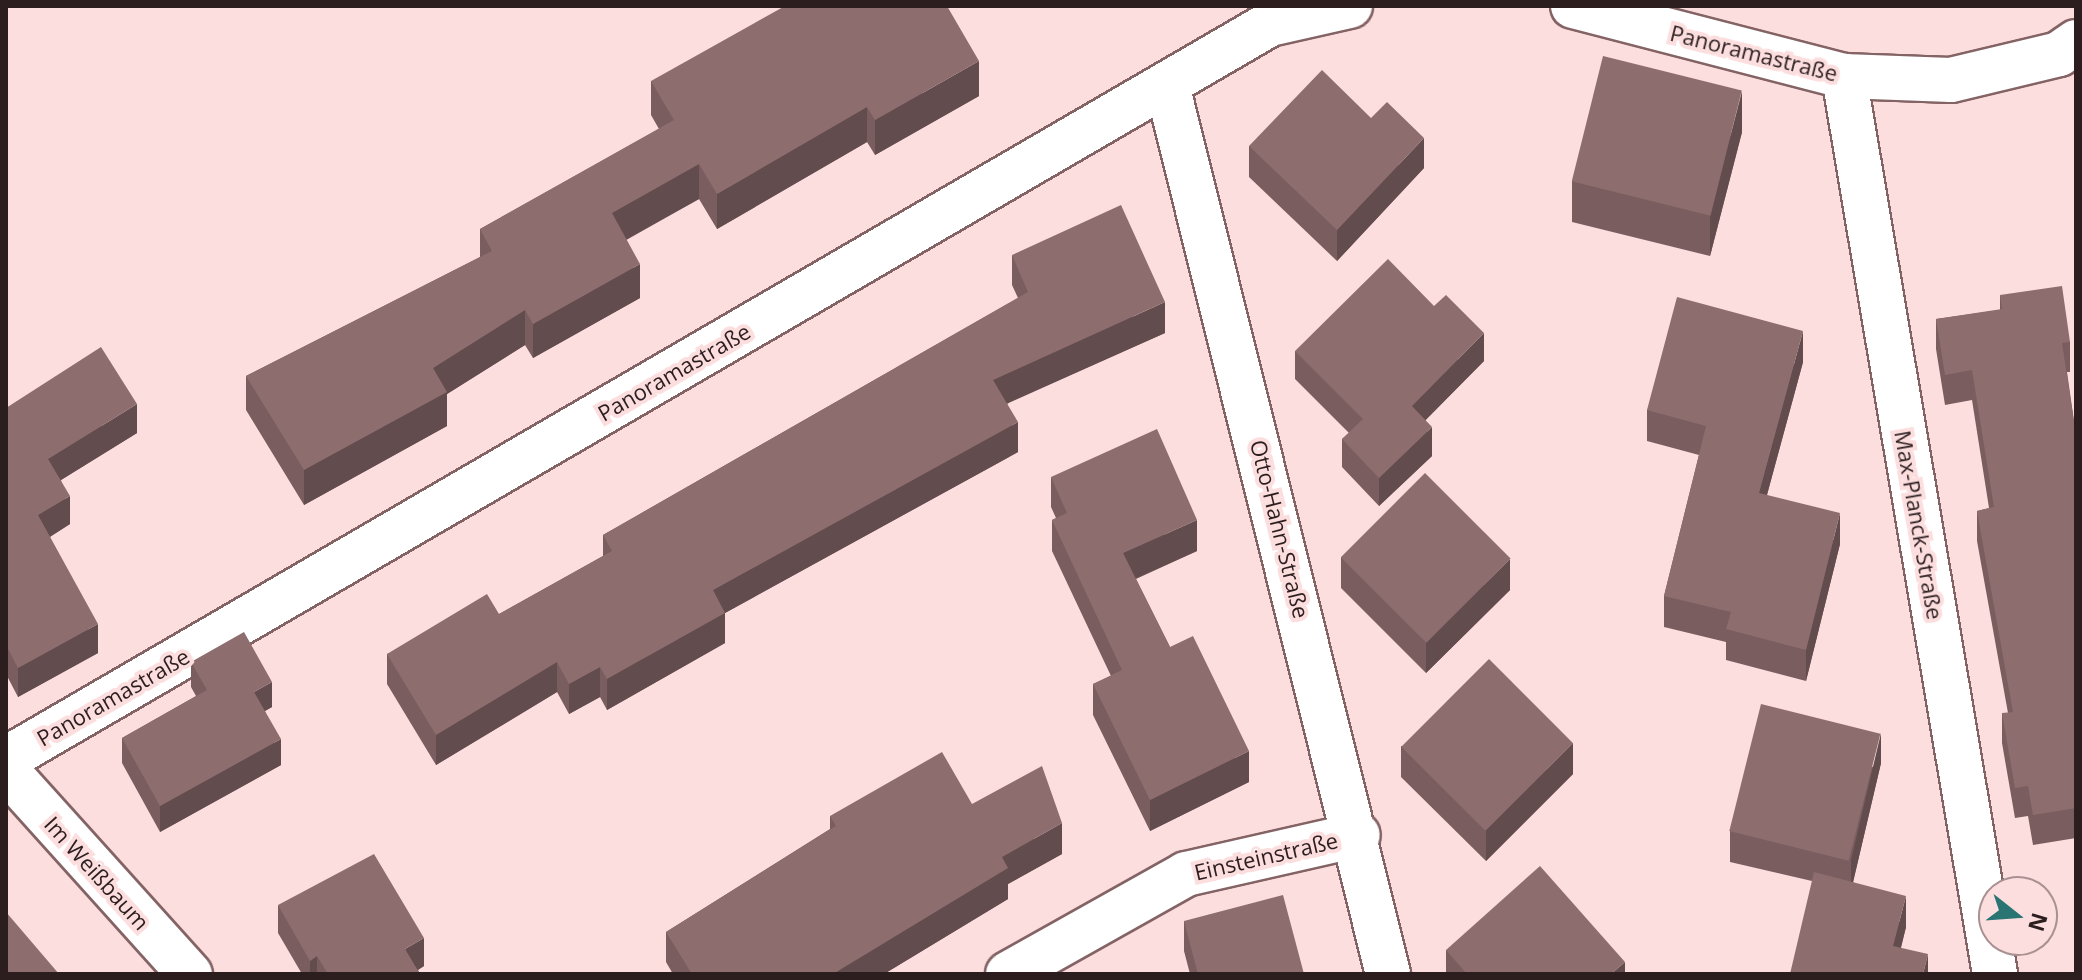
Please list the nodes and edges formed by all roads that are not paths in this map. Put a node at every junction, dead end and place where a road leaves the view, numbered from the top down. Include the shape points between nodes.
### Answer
1 (1350, 6) edge
2 (1573, 6) edge
3 (2076, 42) edge
4 (1844, 76) junction
5 (1167, 85) junction
6 (6, 759) edge
7 (6, 770) edge
8 (1358, 835) junction
9 (190, 974) edge
10 (1008, 974) edge
11 (1388, 974) edge
12 (1995, 974) edge

1 - 5 street, Panoramastraße via 1270,24
2 - 4 street, Panoramastraße
3 - 4 street, Panoramastraße via 2059,54 1951,80
4 - 12 street, Max-Planck-Straße
5 - 6 street, Panoramastraße
5 - 8 street, Otto-Hahn-Straße
7 - 9 street, Im Weißbaum
8 - 10 street, Einsteinstraße via 1186,874
8 - 11 street, Otto-Hahn-Straße

